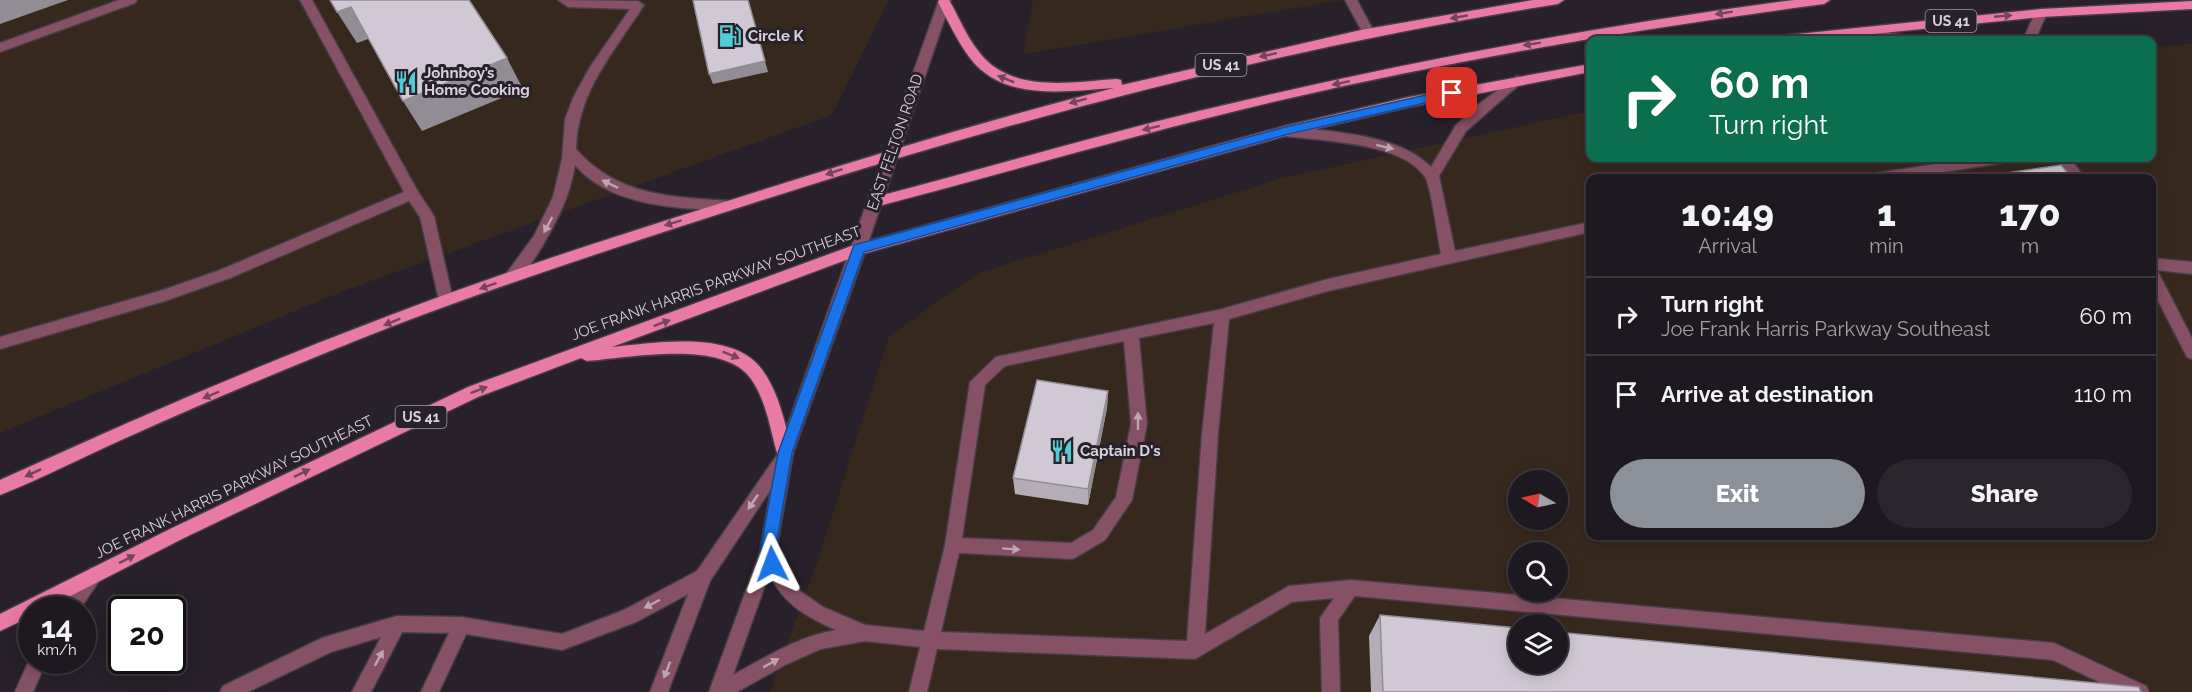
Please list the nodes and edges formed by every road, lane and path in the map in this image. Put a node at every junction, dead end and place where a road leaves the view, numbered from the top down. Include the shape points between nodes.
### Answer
1 (131, 0) edge
2 (306, 0) edge
3 (564, 0) edge
4 (1351, 0) edge
5 (1558, 0) edge
6 (1824, 0) edge
7 (2120, 0) edge
8 (944, 1) edge
9 (2192, 5) edge
10 (2103, 9) junction
11 (2041, 13) junction
12 (1862, 30) junction
13 (1369, 34) junction
14 (1812, 36) edge
15 (1887, 36) edge
16 (2031, 36) edge
17 (0, 48) edge
18 (1586, 69) edge
19 (1517, 80) junction
20 (1147, 82) junction
21 (1285, 131) junction
22 (570, 150) junction
23 (890, 154) junction
24 (1977, 162) edge
25 (2066, 162) edge
26 (1902, 174) edge
27 (2076, 174) edge
28 (1432, 176) junction
29 (412, 194) junction
30 (875, 202) junction
31 (729, 206) junction
32 (1586, 228) edge
33 (859, 249) junction
34 (1449, 258) junction
35 (2156, 264) edge
36 (2192, 268) edge
37 (510, 278) junction
38 (2156, 283) edge
39 (446, 300) junction
40 (1222, 315) junction
41 (1131, 334) junction
42 (0, 343) edge
43 (2192, 353) edge
44 (569, 357) junction
45 (785, 453) junction
46 (0, 488) edge
47 (953, 545) junction
48 (768, 552) junction
49 (95, 575) junction
50 (703, 577) junction
51 (1351, 588) junction
52 (80, 596) edge
53 (0, 623) edge
54 (397, 624) junction
55 (461, 625) junction
56 (865, 633) junction
57 (931, 640) junction
58 (1195, 650) junction
59 (32, 674) edge
60 (24, 692) edge
61 (229, 692) edge
62 (361, 692) edge
63 (430, 692) edge
64 (659, 692) edge
65 (719, 692) edge
66 (918, 692) edge
67 (1331, 692) edge
68 (2140, 692) edge

1 - 17 street
2 - 29 street
3 - 22 street via 638,5 575,109 569,128
4 - 13 street
5 -> 13 main road, US 41
6 -> 30 main road via 1483,52 1109,138
7 - 10 main road
20 -> 8 main road via 1044,86 1004,80 978,60
8 - 23 street, EAST FELTON ROAD
9 - 10 main road, US 41
10 - 11 main road, US 41
12 -> 11 main road, US 41
11 - 16 street
12 - 14 main road, US 41
12 - 15 street
13 -> 20 main road, US 41
18 - 19 main road, JOE FRANK HARRIS PARKWAY SOUTHEAST / US 41
19 - 21 main road, JOE FRANK HARRIS PARKWAY SOUTHEAST / US 41
19 - 28 street via 1461,128
20 -> 23 main road, US 41
21 -> 28 street via 1396,150 1417,161
21 - 33 main road, JOE FRANK HARRIS PARKWAY SOUTHEAST / US 41
31 -> 22 street via 670,201 631,192 597,177
22 -> 37 street via 565,181 551,220
23 - 30 street, EAST FELTON ROAD
23 -> 31 main road, US 41
24 - 26 street
25 - 27 street
28 - 34 street
29 - 39 street via 427,216
29 - 42 street via 214,278
30 - 33 street, EAST FELTON ROAD
31 -> 37 main road, US 41
32 - 34 street
44 -> 33 main road, JOE FRANK HARRIS PARKWAY SOUTHEAST / US 41
33 - 45 street, EAST FELTON ROAD
34 - 40 street via 1328,285
35 - 36 street
37 -> 39 main road, US 41
38 - 43 street
39 -> 46 main road, US 41 via 255,376
40 - 41 street
40 - 58 street
41 - 47 street via 1001,361 978,382
47 -> 41 street via 1073,551 1099,535 1124,500 1139,424
44 -> 45 main road via 684,350 715,350 735,355 752,366 762,381
49 -> 44 main road, JOE FRANK HARRIS PARKWAY SOUTHEAST / US 41 via 473,392
45 - 48 street, EAST FELTON ROAD
45 -> 50 street, EAST FELTON ROAD
47 - 57 street
48 - 56 street via 777,576 792,597 815,612
48 - 65 street, EAST FELTON ROAD
49 - 52 street
49 - 53 main road, JOE FRANK HARRIS PARKWAY SOUTHEAST / US 41
50 -> 55 street via 630,616 562,642
50 -> 64 street, EAST FELTON ROAD
51 - 58 street via 1288,594
51 - 67 street via 1329,618
51 - 68 street via 2054,652
54 - 55 street
54 - 61 street via 328,644
62 -> 54 street
55 - 63 street
56 - 57 street
65 -> 56 street via 820,641
57 - 58 street
57 - 66 street
59 - 60 street

